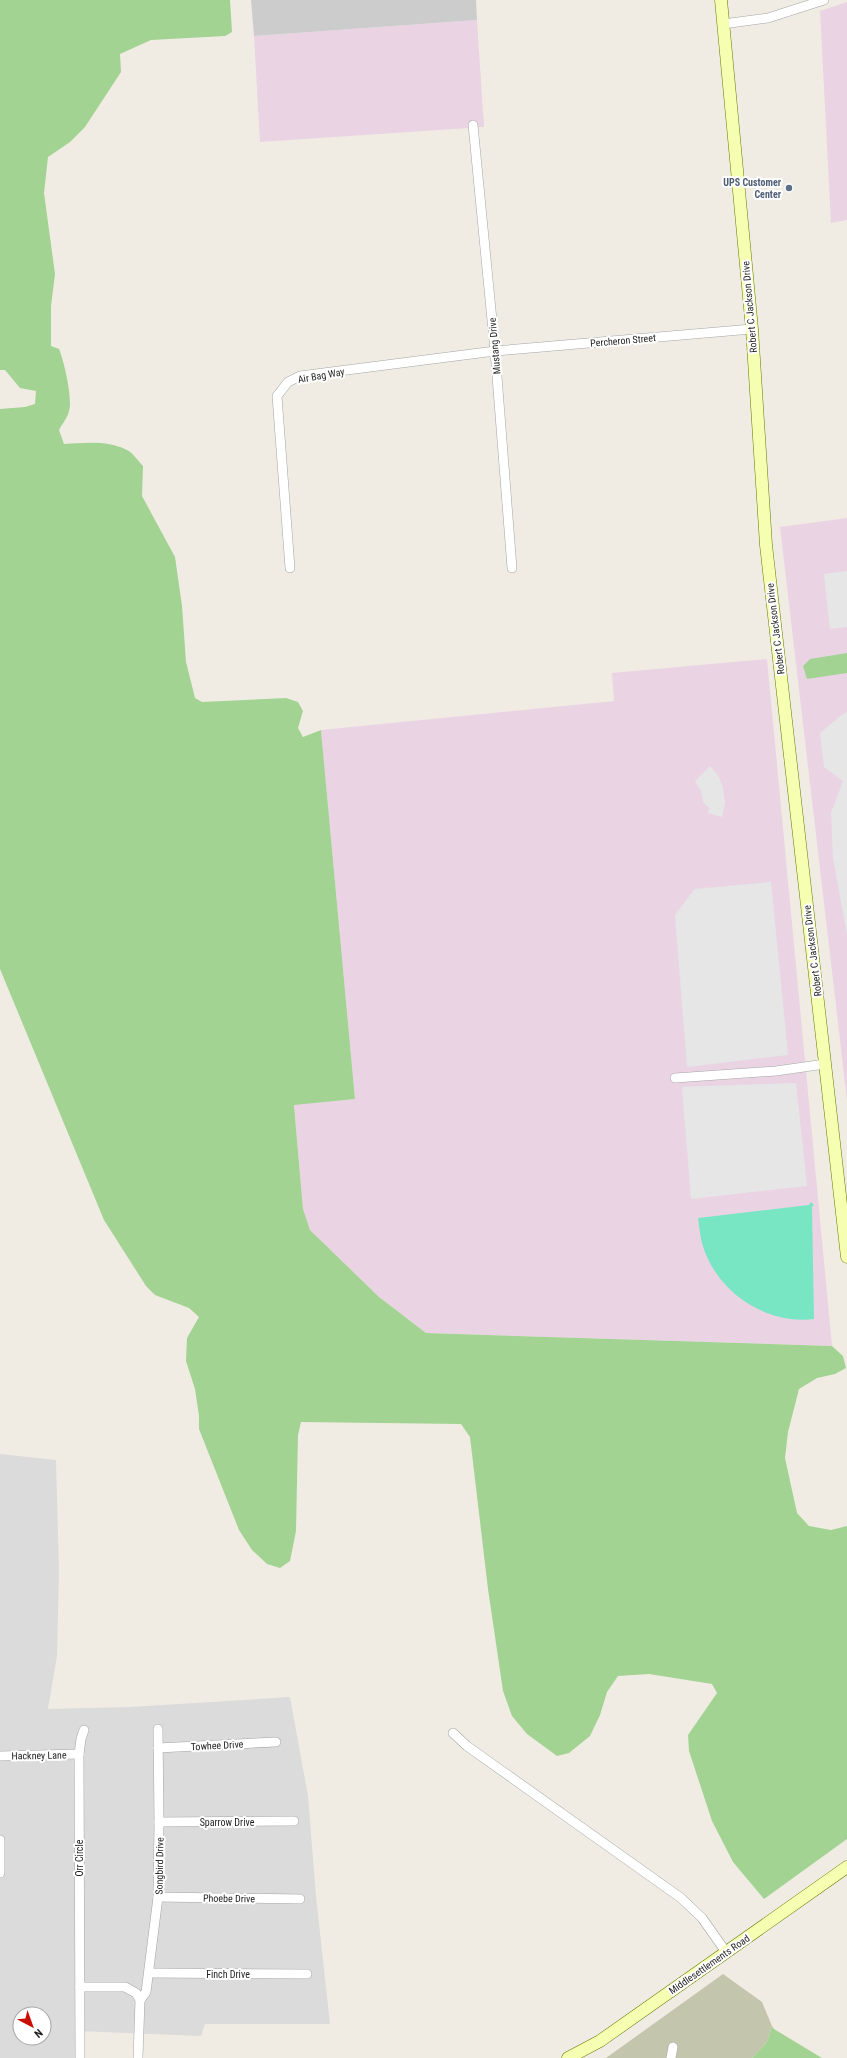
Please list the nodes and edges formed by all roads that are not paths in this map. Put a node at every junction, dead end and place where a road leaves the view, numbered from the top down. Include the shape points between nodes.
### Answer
1 (721, 0) edge
2 (824, 0) edge
3 (723, 24) junction
4 (473, 125) dead end
5 (752, 329) junction
6 (495, 351) junction
7 (290, 568) dead end
8 (512, 568) dead end
9 (825, 1064) junction
10 (675, 1078) dead end
11 (847, 1257) edge
12 (158, 1729) dead end
13 (84, 1730) dead end
14 (453, 1733) dead end
15 (276, 1742) dead end
16 (158, 1748) junction
17 (79, 1754) junction
18 (0, 1756) edge
19 (294, 1821) dead end
20 (159, 1822) junction
21 (0, 1840) edge
22 (847, 1867) edge
23 (0, 1873) edge
24 (158, 1897) junction
25 (300, 1899) dead end
26 (726, 1952) junction
27 (149, 1973) junction
28 (307, 1974) dead end
29 (80, 1987) junction
30 (140, 2000) junction
31 (673, 2047) dead end
32 (80, 2058) edge
33 (138, 2058) edge
34 (568, 2058) edge
35 (671, 2058) edge

1 - 3 main road, Robert C Jackson Drive
2 - 3 street via 768,18
3 - 5 main road, Robert C Jackson Drive
4 - 6 street, Mustang Drive
5 - 6 street, Percheron Street
5 - 9 main road, Robert C Jackson Drive via 766,545
6 - 7 street, Air Bag Way via 300,376 288,382 277,396
6 - 8 street, Mustang Drive
9 - 10 street via 776,1071
9 - 11 main road, Robert C Jackson Drive
12 - 16 street, Songbird Drive
13 - 17 street, Orr Circle
14 - 26 street via 467,1746 681,1898 702,1918
15 - 16 street, Towhee Drive
16 - 20 street, Songbird Drive
17 - 18 street, Hackney Lane
17 - 29 street, Orr Circle
19 - 20 street, Sparrow Drive
20 - 24 street, Songbird Drive
21 - 23 street
22 - 26 main road, Middlesettlements Road
24 - 25 street, Phoebe Drive
24 - 27 street, Songbird Drive
26 - 34 main road, Middlesettlements Road via 600,2041
27 - 28 street, Finch Drive
27 - 30 street, Songbird Drive via 146,1992
29 - 30 street via 125,1987 136,1992
29 - 32 street, Orr Circle
30 - 33 street
31 - 35 street

